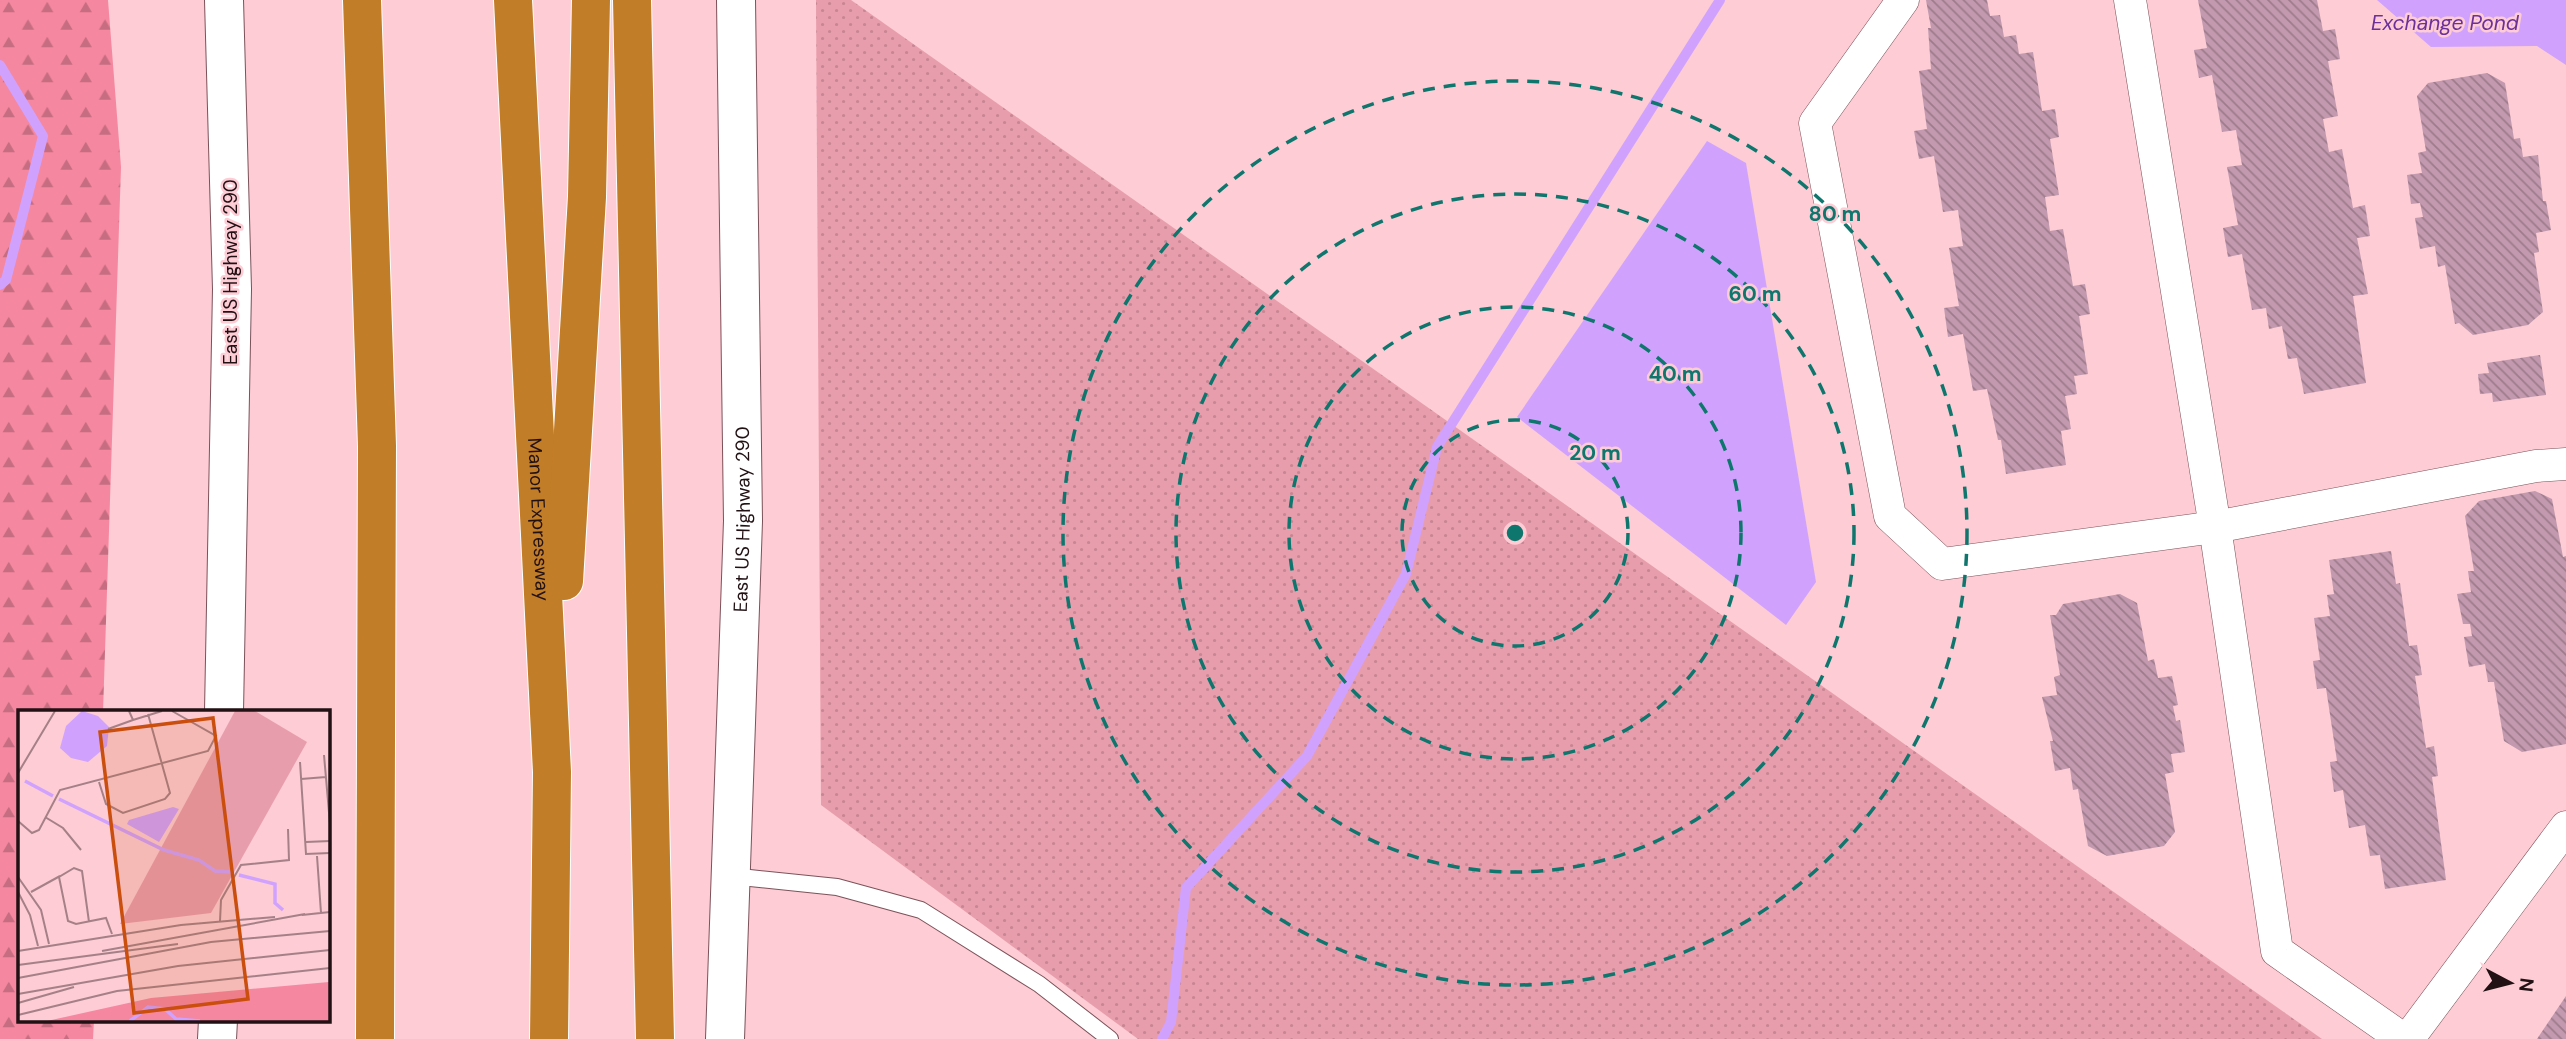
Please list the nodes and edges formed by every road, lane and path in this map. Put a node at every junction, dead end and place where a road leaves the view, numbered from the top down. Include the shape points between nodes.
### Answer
1 (225, 0) edge
2 (362, 0) edge
3 (513, 0) edge
4 (591, 0) edge
5 (632, 0) edge
6 (736, 0) edge
7 (1903, 0) edge
8 (2130, 0) edge
9 (2566, 464) edge
10 (2215, 527) junction
11 (224, 710) edge
12 (552, 772) junction
13 (2566, 827) edge
14 (731, 876) junction
15 (218, 1021) edge
16 (217, 1039) edge
17 (375, 1039) edge
18 (549, 1039) edge
19 (655, 1039) edge
20 (725, 1039) edge
21 (1110, 1039) edge
22 (2406, 1039) edge

1 - 11 main road, East US Highway 290 via 232,289
2 - 17 highway via 377,446
3 - 12 highway, Manor Expressway
4 - 12 highway via 587,197
5 - 19 highway
6 - 14 main road, East US Highway 290 via 743,521
7 - 10 street via 1815,123 1890,516 1942,564
8 - 10 street
9 - 10 street
10 - 22 street via 2277,951
12 - 18 highway, Manor Expressway
13 - 22 street
14 - 20 main road, East US Highway 290
14 - 21 lane via 836,887 921,910 1039,984
15 - 16 main road

